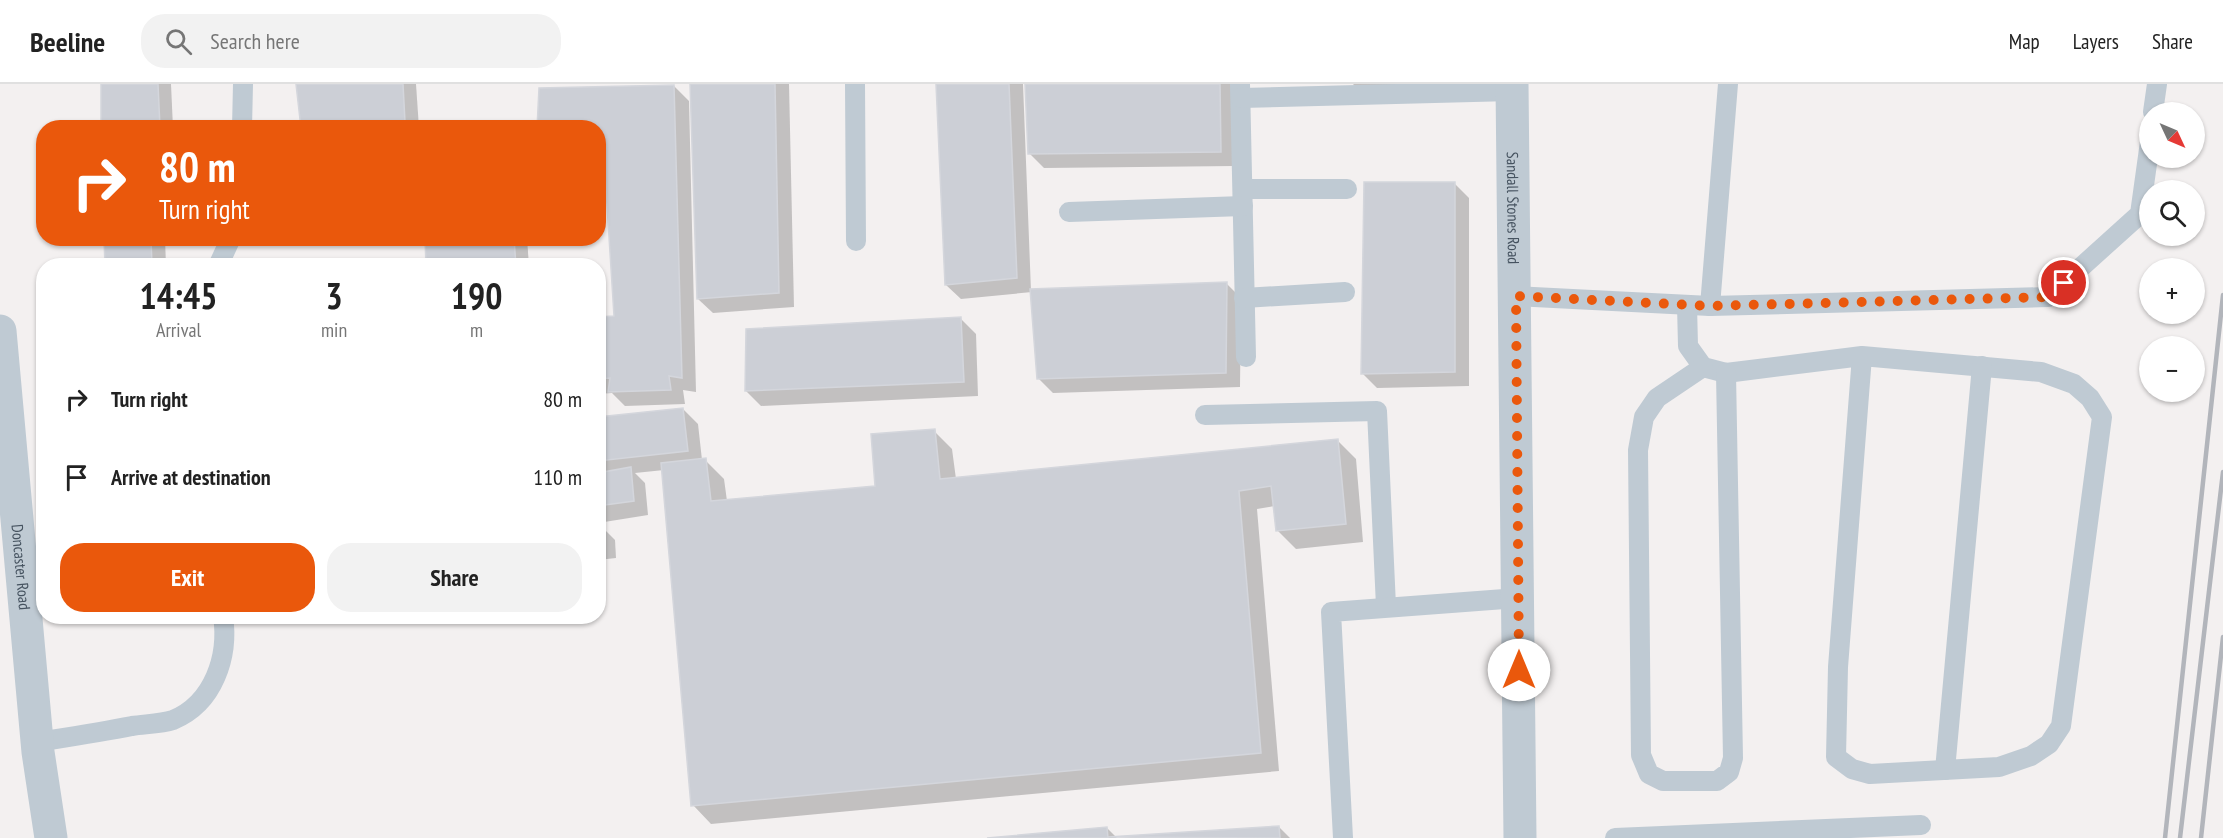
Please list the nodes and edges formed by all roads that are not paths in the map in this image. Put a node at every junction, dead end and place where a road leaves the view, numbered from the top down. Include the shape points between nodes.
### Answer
1 (243, 84) edge
2 (855, 84) edge
3 (1728, 84) edge
4 (2157, 84) edge
5 (1512, 88) edge
6 (1240, 91) edge
7 (2154, 102) edge
8 (242, 120) edge
9 (2146, 168) edge
10 (1347, 189) dead end
11 (1243, 197) junction
12 (1069, 212) dead end
13 (856, 241) dead end
14 (1345, 292) dead end
15 (1516, 296) junction
16 (1245, 298) junction
17 (1687, 304) junction
18 (1710, 306) junction
19 (0, 331) edge
20 (0, 344) edge
21 (1862, 356) junction
22 (1246, 357) dead end
23 (1982, 366) junction
24 (1703, 367) junction
25 (1726, 373) junction
26 (1205, 415) dead end
27 (1518, 598) junction
28 (1386, 606) junction
29 (224, 624) edge
30 (38, 742) junction
31 (1945, 770) junction
32 (1921, 825) dead end
33 (51, 838) edge
34 (1343, 838) edge
35 (1520, 838) edge
36 (1615, 838) edge

1 - 8 lane
2 - 13 lane
3 - 18 lane
4 - 7 lane
5 - 6 lane
5 - 15 street, Sandall Stones Road
6 - 11 lane
9 - 18 lane via 2140,214 2048,297
10 - 11 lane
11 - 12 lane
11 - 16 lane
14 - 16 lane
15 - 17 lane
15 - 27 street, Sandall Stones Road
16 - 22 lane
17 - 18 lane
17 - 24 lane via 1688,346
19 - 20 street, Doncaster Road
20 - 30 street, Doncaster Road
21 - 23 lane
21 - 25 lane
21 - 31 lane via 1838,667 1836,757 1852,769 1870,774
23 - 31 lane
23 - 31 lane via 2041,372 2074,384 2090,398 2102,417 2061,726 2049,744 2031,756 1999,767
24 - 25 lane
24 - 25 lane via 1657,398 1644,417 1638,450 1641,755 1649,774 1663,782 1717,781 1729,772 1733,758
26 - 28 lane via 1377,411
27 - 28 lane
27 - 35 street, Sandall Stones Road
28 - 34 lane via 1331,612
29 - 30 lane via 222,663 212,685 198,703 173,720
30 - 33 street, Doncaster Road
32 - 36 lane

